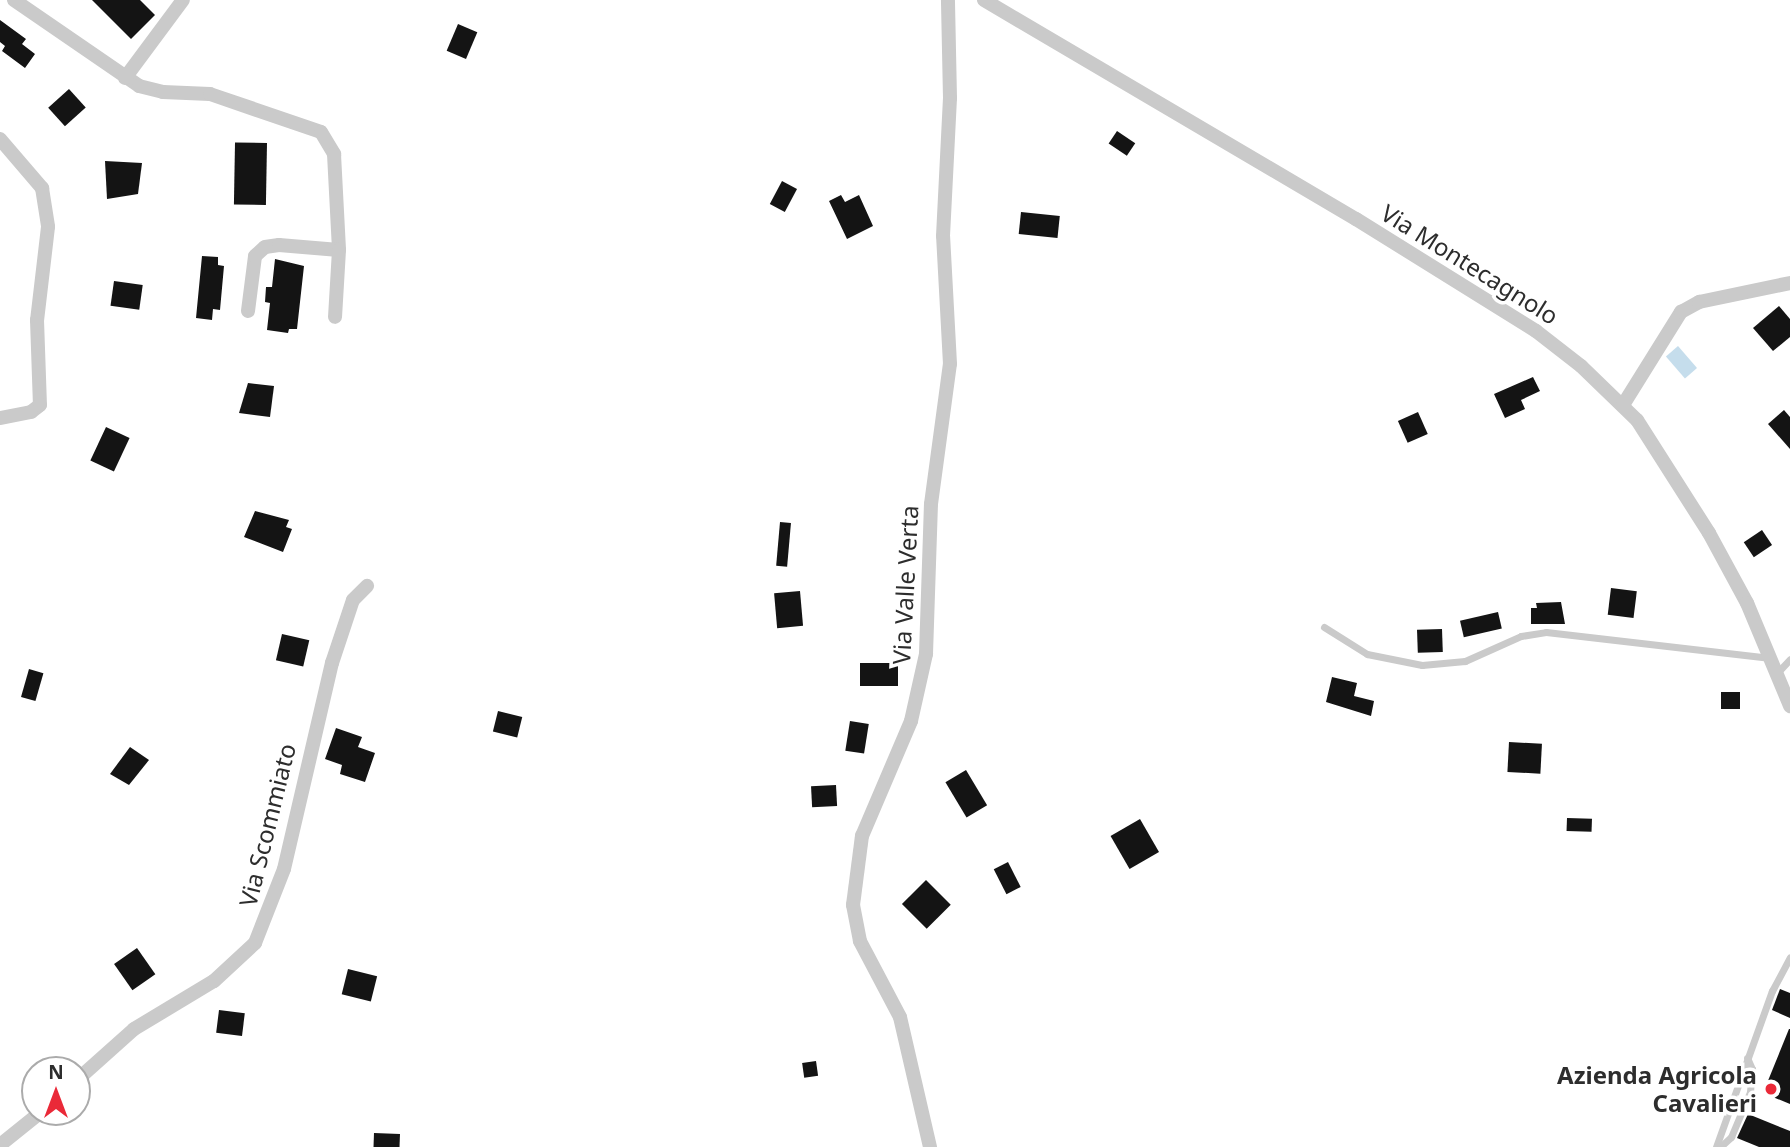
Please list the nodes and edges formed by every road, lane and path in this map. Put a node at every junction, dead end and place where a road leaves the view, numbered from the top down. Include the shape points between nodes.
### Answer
1 (14, 0) edge
2 (183, 0) edge
3 (948, 0) edge
4 (984, 0) edge
5 (125, 78) junction
6 (0, 139) edge
7 (340, 250) junction
8 (1790, 283) edge
9 (248, 311) dead end
10 (335, 317) dead end
11 (1623, 405) junction
12 (0, 418) edge
13 (367, 586) dead end
14 (1324, 627) dead end
15 (1771, 658) junction
16 (1790, 659) edge
17 (1777, 673) junction
18 (1790, 706) edge
19 (1790, 957) edge
20 (1747, 1058) junction
21 (91, 1067) edge
22 (24, 1126) edge
23 (0, 1145) edge
24 (930, 1147) edge
25 (1718, 1147) edge

1 - 5 street
2 - 5 street
3 - 24 street, Via Valle Verta via 950,98 943,236 949,375 932,504 926,653 911,721 862,836 853,905 860,941 900,1017
4 - 11 street, Via Montecagnolo via 1521,322 1568,355
5 - 7 street via 157,92 210,94 321,132 334,154
6 - 12 street via 43,188 48,227 37,320 40,405 31,412
7 - 9 street via 274,245 261,249 254,260
7 - 10 street
8 - 11 street via 1699,302 1681,312
11 - 15 street, Via Montecagnolo via 1652,441 1720,552
13 - 21 street, Via Scommiato via 353,600 336,650 281,878 255,943 214,981 134,1029
14 - 15 lane via 1356,650 1422,665 1465,661 1521,636 1546,632
15 - 17 street, Via Montecagnolo
16 - 17 lane
17 - 18 street, Via Montecagnolo
19 - 20 lane via 1775,983
20 - 25 lane
20 - 25 lane via 1752,1069 1750,1092 1731,1138
22 - 23 street

